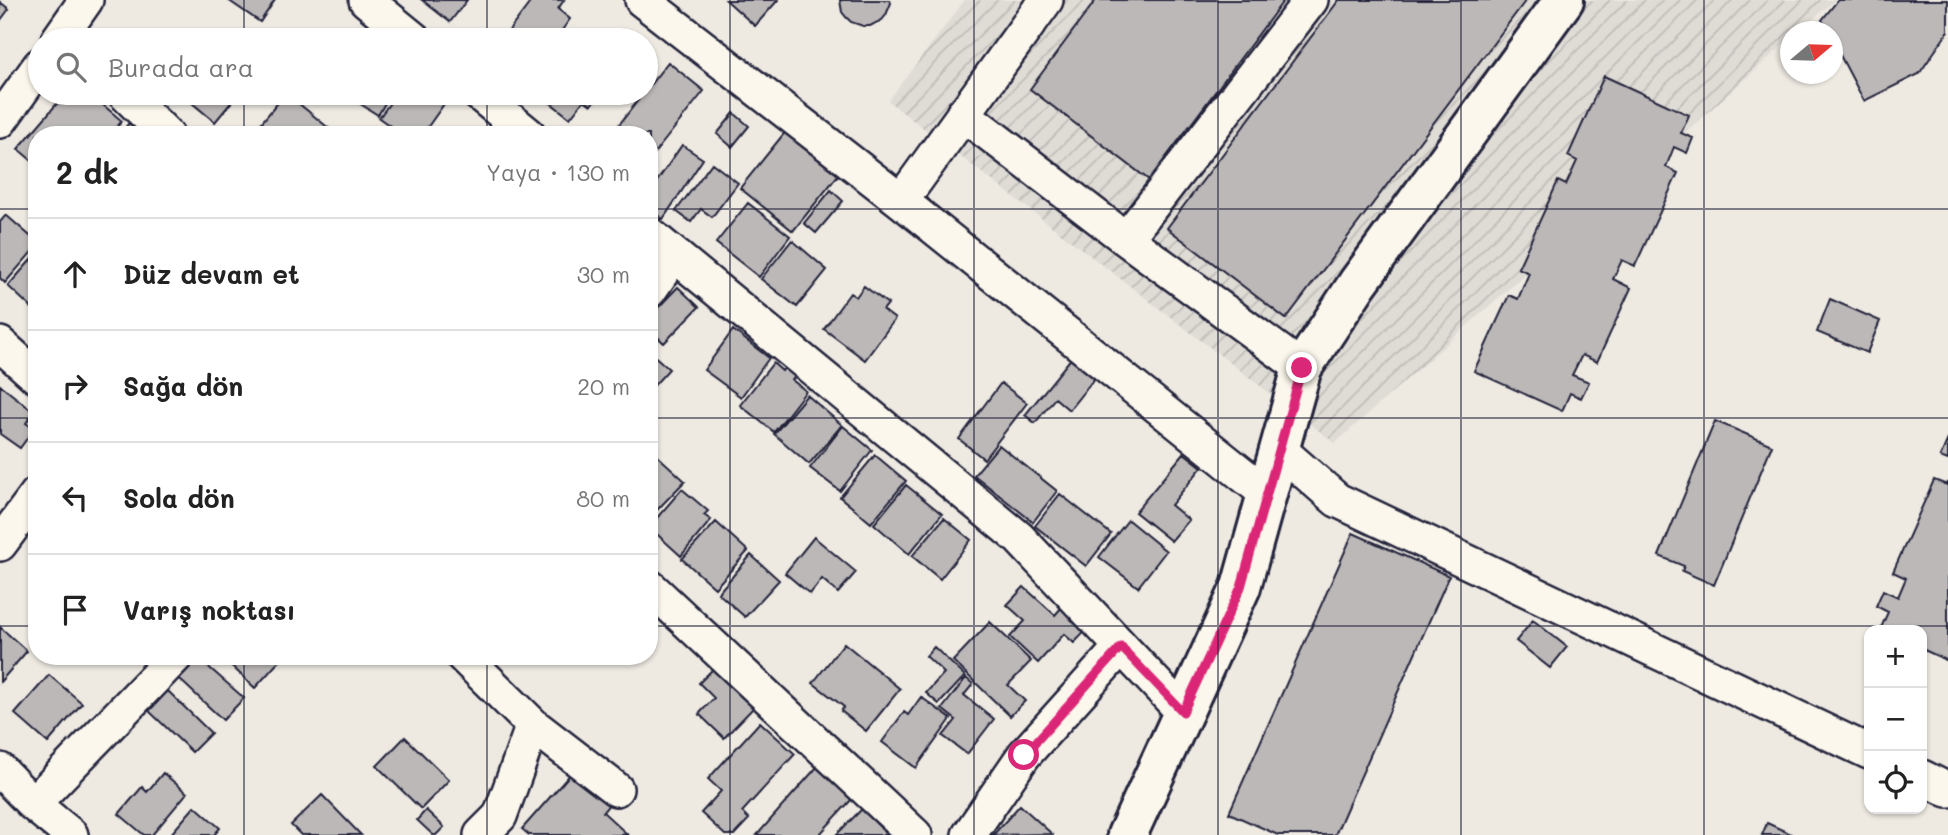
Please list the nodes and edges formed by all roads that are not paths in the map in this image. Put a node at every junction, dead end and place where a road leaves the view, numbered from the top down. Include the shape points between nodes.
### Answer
1 (86, 0) edge
2 (366, 0) edge
3 (642, 0) edge
4 (1311, 0) edge
5 (1564, 0) edge
6 (1030, 6) edge
7 (69, 28) edge
8 (400, 28) edge
9 (28, 82) edge
10 (136, 105) edge
11 (493, 105) edge
12 (963, 114) junction
13 (0, 121) edge
14 (158, 126) edge
15 (518, 126) edge
16 (901, 201) junction
17 (1126, 239) junction
18 (662, 244) edge
19 (0, 344) edge
20 (1302, 368) junction
21 (28, 369) edge
22 (1280, 450) junction
23 (1267, 494) junction
24 (28, 506) edge
25 (0, 544) edge
26 (658, 594) edge
27 (1121, 647) junction
28 (167, 665) edge
29 (472, 665) edge
30 (1183, 712) junction
31 (533, 725) junction
32 (1867, 751) edge
33 (0, 770) edge
34 (1927, 780) edge
35 (616, 789) dead end
36 (1948, 790) edge
37 (33, 804) junction
38 (71, 835) edge
39 (481, 835) edge
40 (915, 835) edge
41 (969, 835) edge
42 (1127, 835) edge

1 - 7 street
2 - 8 street
3 - 16 street
4 - 17 street
5 - 20 street via 1358,283
6 - 12 street
9 - 13 street
10 - 14 street
11 - 15 street
12 - 16 street
12 - 17 street
16 - 23 street
17 - 20 street
18 - 27 street via 1019,538
19 - 21 street
20 - 22 street
22 - 23 street
22 - 32 street via 1337,500
23 - 30 street via 1241,587
24 - 25 street
26 - 40 street
27 - 30 street
27 - 41 street via 1024,755
28 - 37 street
29 - 31 street
30 - 42 street
31 - 35 street
31 - 39 street via 500,816
33 - 37 street
34 - 36 street
37 - 38 street

